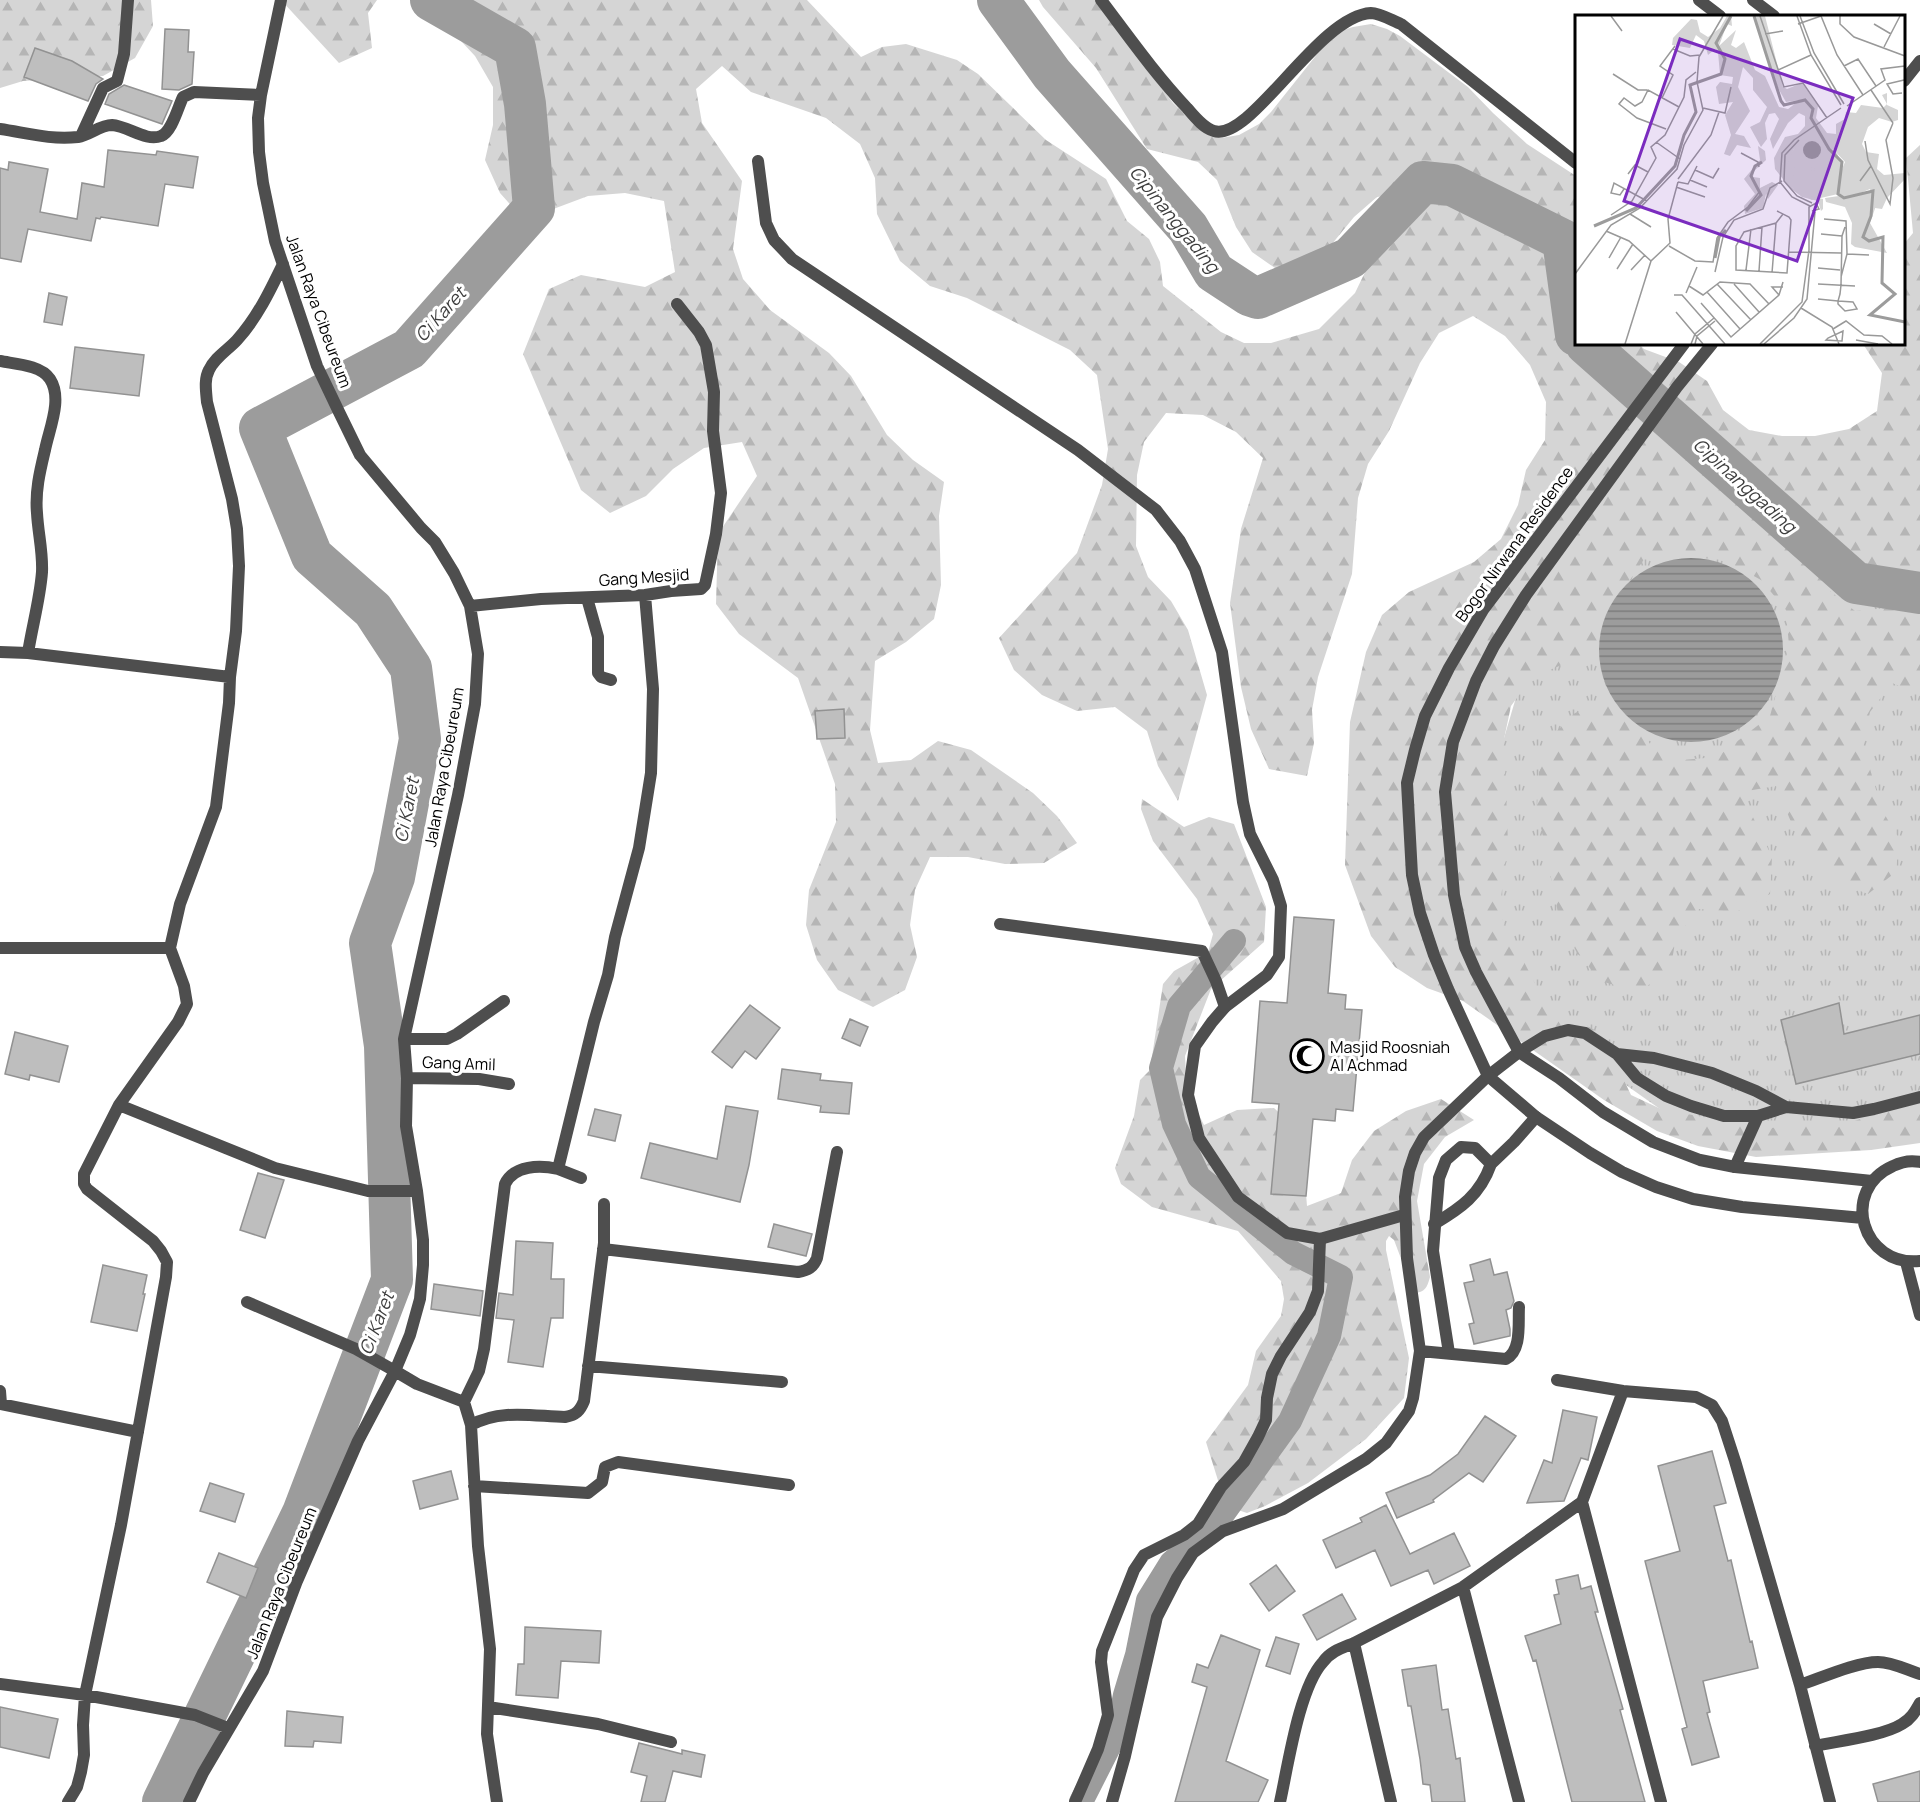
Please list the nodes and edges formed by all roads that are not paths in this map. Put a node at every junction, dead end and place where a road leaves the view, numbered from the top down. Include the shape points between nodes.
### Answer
1 (128, 0) edge
2 (281, 0) edge
3 (1101, 0) edge
4 (1700, 0) edge
5 (1754, 0) edge
6 (1719, 15) edge
7 (1773, 15) edge
8 (1920, 61) edge
9 (1905, 80) edge
10 (261, 95) junction
11 (0, 129) edge
12 (81, 136) junction
13 (758, 160) dead end
14 (1575, 162) edge
15 (283, 264) junction
16 (677, 304) dead end
17 (1683, 345) edge
18 (1711, 345) edge
19 (0, 361) edge
20 (645, 595) junction
21 (587, 598) junction
22 (470, 606) junction
23 (0, 652) edge
24 (28, 653) junction
25 (230, 677) junction
26 (611, 680) dead end
27 (1000, 924) dead end
28 (0, 948) edge
29 (170, 948) junction
30 (504, 1001) dead end
31 (1225, 1006) junction
32 (404, 1039) junction
33 (1519, 1052) junction
34 (1617, 1054) junction
35 (1488, 1076) junction
36 (407, 1078) junction
37 (510, 1084) dead end
38 (1920, 1097) edge
39 (119, 1105) junction
40 (1786, 1107) junction
41 (1758, 1116) junction
42 (1536, 1117) junction
43 (837, 1152) dead end
44 (1920, 1162) edge
45 (1491, 1164) junction
46 (1735, 1167) junction
47 (558, 1168) junction
48 (581, 1178) dead end
49 (1872, 1181) junction
50 (417, 1191) junction
51 (603, 1204) dead end
52 (1404, 1215) junction
53 (1863, 1218) junction
54 (1434, 1224) junction
55 (1320, 1239) junction
56 (603, 1249) junction
57 (1906, 1262) junction
58 (1920, 1262) edge
59 (247, 1302) dead end
60 (1520, 1307) dead end
61 (1920, 1315) edge
62 (1420, 1351) junction
63 (1449, 1353) junction
64 (588, 1366) junction
65 (395, 1371) junction
66 (1557, 1380) dead end
67 (782, 1382) dead end
68 (1623, 1391) junction
69 (0, 1399) edge
70 (464, 1402) junction
71 (471, 1425) junction
72 (138, 1432) junction
73 (789, 1485) dead end
74 (474, 1486) junction
75 (1582, 1502) junction
76 (1463, 1587) junction
77 (1354, 1643) junction
78 (1920, 1674) edge
79 (0, 1684) edge
80 (1800, 1685) junction
81 (85, 1695) junction
82 (1920, 1703) edge
83 (488, 1707) junction
84 (228, 1728) junction
85 (671, 1742) dead end
86 (1815, 1746) junction
87 (68, 1802) edge
88 (189, 1802) edge
89 (497, 1802) edge
90 (1075, 1802) edge
91 (1112, 1802) edge
92 (1280, 1802) edge
93 (1391, 1802) edge
94 (1520, 1802) edge
95 (1661, 1802) edge
96 (1830, 1802) edge

1 - 12 street via 124,54 117,81 103,88
2 - 10 street, Jalan Raya Cibeureum
3 - 14 street via 1159,78 1200,122 1214,131 1224,132 1235,126 1338,26 1355,16 1374,13 1401,24
4 - 6 street
5 - 7 street
8 - 9 street
10 - 12 street via 194,92 183,97 169,130 161,137 113,125
10 - 15 street, Jalan Raya Cibeureum via 259,153 269,214
11 - 12 street via 54,139
13 - 31 street via 766,223 774,240 792,259 1078,450 1156,510 1196,569 1222,652 1250,834 1274,880 1281,906 1279,957 1267,975
15 - 22 street, Jalan Raya Cibeureum via 317,366 360,455 435,542
15 - 25 street via 255,317 214,361 206,385 237,529 236,631
16 - 20 street, Gang Mesjid via 699,332 710,363 721,493 718,524 701,589
17 - 35 street, Bogor Nirwana Residence via 1484,610 1425,716 1415,750 1407,783 1412,875 1420,913 1448,989
18 - 33 street via 1526,595 1476,681 1453,741 1445,792 1454,895 1465,947
19 - 24 street via 46,374 56,403 38,482 42,574
20 - 21 street, Gang Mesjid
20 - 47 street via 653,689 651,773 639,848
21 - 22 street, Gang Mesjid
21 - 26 street via 598,637 598,673
22 - 32 street, Jalan Raya Cibeureum via 478,654 475,704
23 - 24 street
24 - 25 street
25 - 29 street via 216,807 180,904
27 - 31 street via 1202,951
28 - 29 street
29 - 39 street via 187,1004
30 - 32 street via 447,1039
31 - 55 street via 1195,1046 1188,1095 1199,1138 1238,1197 1287,1233
32 - 36 street, Jalan Raya Cibeureum
33 - 34 street via 1545,1036 1568,1030 1585,1033
33 - 35 street
33 - 46 street via 1653,1142 1700,1160
34 - 40 street via 1654,1058 1712,1073
34 - 41 street via 1637,1078 1666,1096 1724,1116
35 - 42 street, Bogor Nirwana Residence
35 - 52 street via 1424,1137 1409,1171
36 - 37 street, Gang Amil via 479,1078
36 - 50 street, Jalan Raya Cibeureum via 406,1126
38 - 40 street via 1853,1113
39 - 50 street via 275,1168 368,1191
39 - 72 street via 84,1174 84,1184 153,1242 167,1262
40 - 41 street
41 - 46 street
42 - 45 street
42 - 53 street, Bogor Nirwana Residence via 1622,1172 1693,1199
43 - 56 street via 812,1268 798,1272
44 - 49 street via 1899,1163
45 - 54 street via 1484,1181 1467,1202
45 - 54 street via 1475,1148 1461,1147 1446,1160 1438,1178
46 - 49 street
47 - 48 street
47 - 70 street via 526,1168 514,1172 505,1184 484,1348 479,1371
49 - 53 street via 1863,1201
50 - 65 street, Jalan Raya Cibeureum via 423,1240 420,1299
51 - 56 street
52 - 55 street
52 - 62 street
53 - 57 street via 1870,1240 1892,1258
54 - 63 street via 1434,1261
55 - 90 street via 1318,1291 1310,1312 1272,1374 1266,1420 1244,1462 1198,1524 1144,1555 1134,1570 1102,1651 1108,1715
56 - 64 street
57 - 58 street
57 - 61 street
59 - 65 street via 356,1349
60 - 63 street via 1517,1344 1511,1357
62 - 63 street
62 - 91 street via 1409,1411 1386,1443 1282,1509 1223,1531 1193,1553 1157,1617
64 - 67 street
64 - 71 street via 584,1401 573,1416 504,1414
65 - 70 street
65 - 84 street, Jalan Raya Cibeureum via 354,1451 262,1671
66 - 68 street
68 - 75 street
68 - 80 street via 1696,1397 1712,1405 1722,1421
69 - 72 street
70 - 71 street
71 - 74 street
72 - 81 street
73 - 74 street via 618,1462 605,1467 602,1482 588,1493
74 - 83 street via 490,1649
75 - 76 street
75 - 95 street
76 - 77 street
76 - 94 street
77 - 92 street via 1336,1650 1315,1671 1303,1701
77 - 93 street
78 - 80 street via 1876,1662
79 - 81 street
80 - 86 street
81 - 84 street via 195,1715
81 - 87 street via 84,1755 77,1787
82 - 86 street via 1912,1717 1889,1730
83 - 85 street via 598,1724
83 - 89 street via 487,1734
84 - 88 street, Jalan Raya Cibeureum
86 - 96 street

